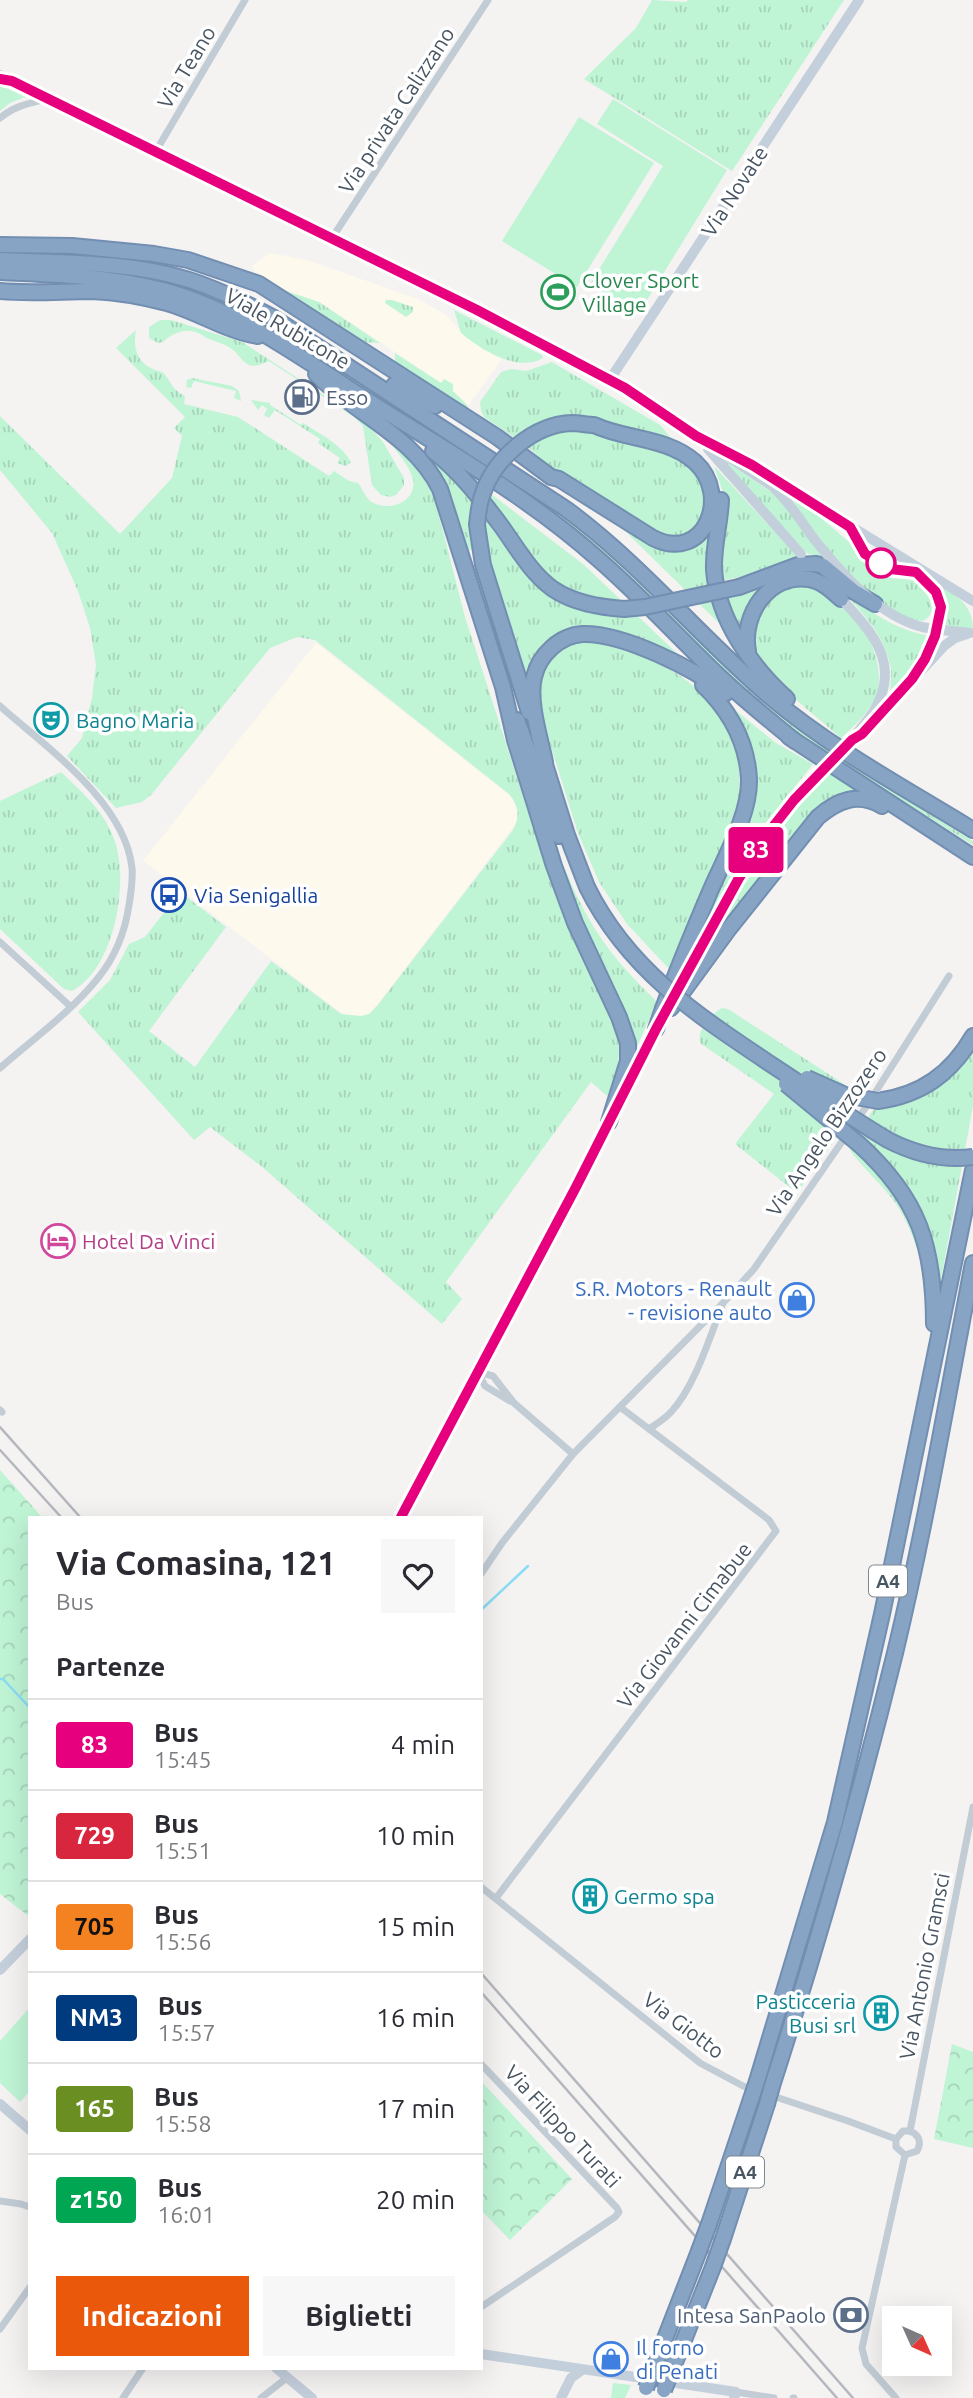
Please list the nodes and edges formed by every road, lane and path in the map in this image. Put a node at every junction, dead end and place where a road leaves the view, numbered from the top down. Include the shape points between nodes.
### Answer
1 (245, 0) edge
2 (488, 0) edge
3 (859, 0) edge
4 (0, 77) edge
5 (50, 99) junction
6 (0, 118) edge
7 (156, 151) junction
8 (332, 238) junction
9 (0, 246) edge
10 (0, 260) edge
11 (0, 272) edge
12 (0, 291) edge
13 (303, 335) junction
14 (270, 338) junction
15 (295, 353) junction
16 (609, 382) junction
17 (384, 411) junction
18 (469, 419) junction
19 (594, 425) junction
20 (696, 436) junction
21 (801, 554) dead end
22 (899, 557) junction
23 (820, 576) dead end
24 (841, 599) junction
25 (973, 601) edge
26 (875, 604) junction
27 (936, 628) junction
28 (971, 633) edge
29 (750, 659) junction
30 (671, 661) junction
31 (503, 687) junction
32 (904, 689) junction
33 (0, 706) edge
34 (818, 733) junction
35 (852, 740) junction
36 (795, 741) junction
37 (545, 762) junction
38 (922, 824) junction
39 (973, 830) edge
40 (973, 857) edge
41 (587, 887) junction
42 (0, 942) edge
43 (950, 975) dead end
44 (70, 1006) junction
45 (656, 1029) junction
46 (973, 1036) edge
47 (746, 1047) junction
48 (0, 1068) edge
49 (609, 1122) junction
50 (973, 1157) edge
51 (973, 1170) edge
52 (973, 1263) edge
53 (973, 1295) edge
54 (723, 1303) junction
55 (934, 1352) junction
56 (478, 1372) junction
57 (514, 1403) junction
58 (620, 1407) junction
59 (649, 1429) junction
60 (940, 1436) junction
61 (573, 1454) junction
62 (402, 1516) edge
63 (483, 1571) edge
64 (973, 1807) edge
65 (483, 1888) edge
66 (496, 1898) junction
67 (28, 1941) edge
68 (0, 1970) edge
69 (483, 2066) edge
70 (0, 2104) edge
71 (28, 2128) edge
72 (910, 2131) junction
73 (895, 2139) junction
74 (905, 2155) junction
75 (0, 2201) edge
76 (28, 2206) edge
77 (28, 2290) edge
78 (483, 2306) edge
79 (0, 2329) edge
80 (483, 2354) edge
81 (556, 2367) junction
82 (142, 2370) edge
83 (279, 2370) edge
84 (582, 2370) junction
85 (288, 2377) junction
86 (568, 2383) junction
87 (644, 2393) edge
88 (713, 2393) edge
89 (662, 2394) edge
90 (735, 2395) edge
91 (123, 2398) edge
92 (261, 2398) edge
93 (312, 2398) edge
94 (561, 2398) edge
95 (774, 2398) edge
96 (896, 2398) edge

1 - 7 street, Via Teano
2 - 8 street, Via privata Calizzano
3 - 16 street, Via Novate
4 - 5 street
5 - 6 street via 24,104
5 - 7 street
7 - 8 street
8 - 16 street
9 - 18 highway via 72,246 154,254 260,284
10 - 13 highway, Viale Rubicone via 77,263 186,279 253,307
11 - 14 highway, Viale Rubicone via 93,277 153,288 205,305
12 - 14 highway via 96,291 141,298 167,303 238,333
13 - 18 highway via 417,397
13 - 34 highway via 585,523 749,678
14 - 15 highway, Viale Rubicone
15 - 17 highway, Viale Rubicone
15 - 31 highway via 330,388 412,449 433,477
16 - 20 street
17 - 26 highway, bridge via 454,469 547,585 589,605 645,607 739,587 798,565 816,564
17 - 36 highway via 565,532
18 - 19 highway via 551,477 653,538 664,543 685,542 704,529 712,492 693,461 652,441
19 - 29 highway via 651,434 697,456 710,468 722,496 714,558 718,593
19 - 37 highway, bridge via 571,423 549,428 509,452 483,492 477,525 480,551
20 - 21 street
20 - 22 street via 752,465
20 - 26 street via 784,497 825,553
22 - 25 street
22 - 27 street via 936,592 941,607
23 - 24 street
24 - 29 highway via 808,579 791,580 769,590 749,619
24 - 35 street via 873,635 884,667 878,702
26 - 27 street via 905,621
27 - 28 street
27 - 32 street via 925,659
28 - 32 street via 947,643
29 - 34 highway
30 - 36 highway via 702,675
30 - 37 highway via 597,635 573,636 554,645 538,664 532,687
30 - 45 highway via 702,684 733,721 749,779 742,816
31 - 41 highway via 554,828
31 - 49 highway via 558,878 628,1043 628,1061
32 - 35 street
33 - 44 street via 87,784 115,819 128,847 132,868 125,930 97,979
34 - 39 highway
35 - 45 street, bridge via 779,818 754,853
36 - 38 highway
37 - 41 highway
38 - 40 highway
38 - 45 highway via 866,798 831,806 774,871
41 - 47 highway, bridge via 607,922 656,980
42 - 44 street
43 - 54 street, Via Angelo Bizzozero via 754,1269
44 - 48 street
45 - 49 street
46 - 47 highway, bridge via 922,1089 878,1101 832,1090
47 - 50 highway, bridge via 908,1150 945,1158
47 - 55 highway, bridge via 860,1145 900,1188 924,1238 933,1274
49 - 56 street
51 - 55 highway, A4
52 - 60 highway, A4
53 - 60 highway
54 - 58 street, Via Angelo Bizzozero
54 - 59 street, Via Angelo Bizzozero via 678,1404
55 - 87 highway, A4, bridge via 835,1822 751,2099
56 - 57 street via 485,1386
56 - 57 street via 493,1376
56 - 62 street
57 - 61 street
58 - 59 street, Via Giovanni Cimabue
58 - 61 street, Via Angelo Bizzozero
59 - 66 street, Via Giovanni Cimabue via 769,1520 776,1531
60 - 89 highway, A4, bridge via 900,1628 851,1826 723,2239
61 - 63 street, Via Angelo Bizzozero
64 - 72 street, Via Antonio Gramsci
65 - 66 street, Via Giotto
66 - 73 street, Via Giotto via 700,2063 743,2086
67 - 68 street
69 - 78 street, Via Filippo Turati via 618,2212
70 - 71 street
72 - 73 street
72 - 74 street via 920,2143 917,2151
73 - 74 street via 898,2151
74 - 96 street via 862,2348 866,2364
75 - 76 street
77 - 79 street
80 - 81 street
81 - 84 street
81 - 86 street
82 - 91 street
83 - 85 street
84 - 86 street
84 - 88 street
85 - 92 street
85 - 93 street
86 - 94 street
88 - 90 street
90 - 95 street

